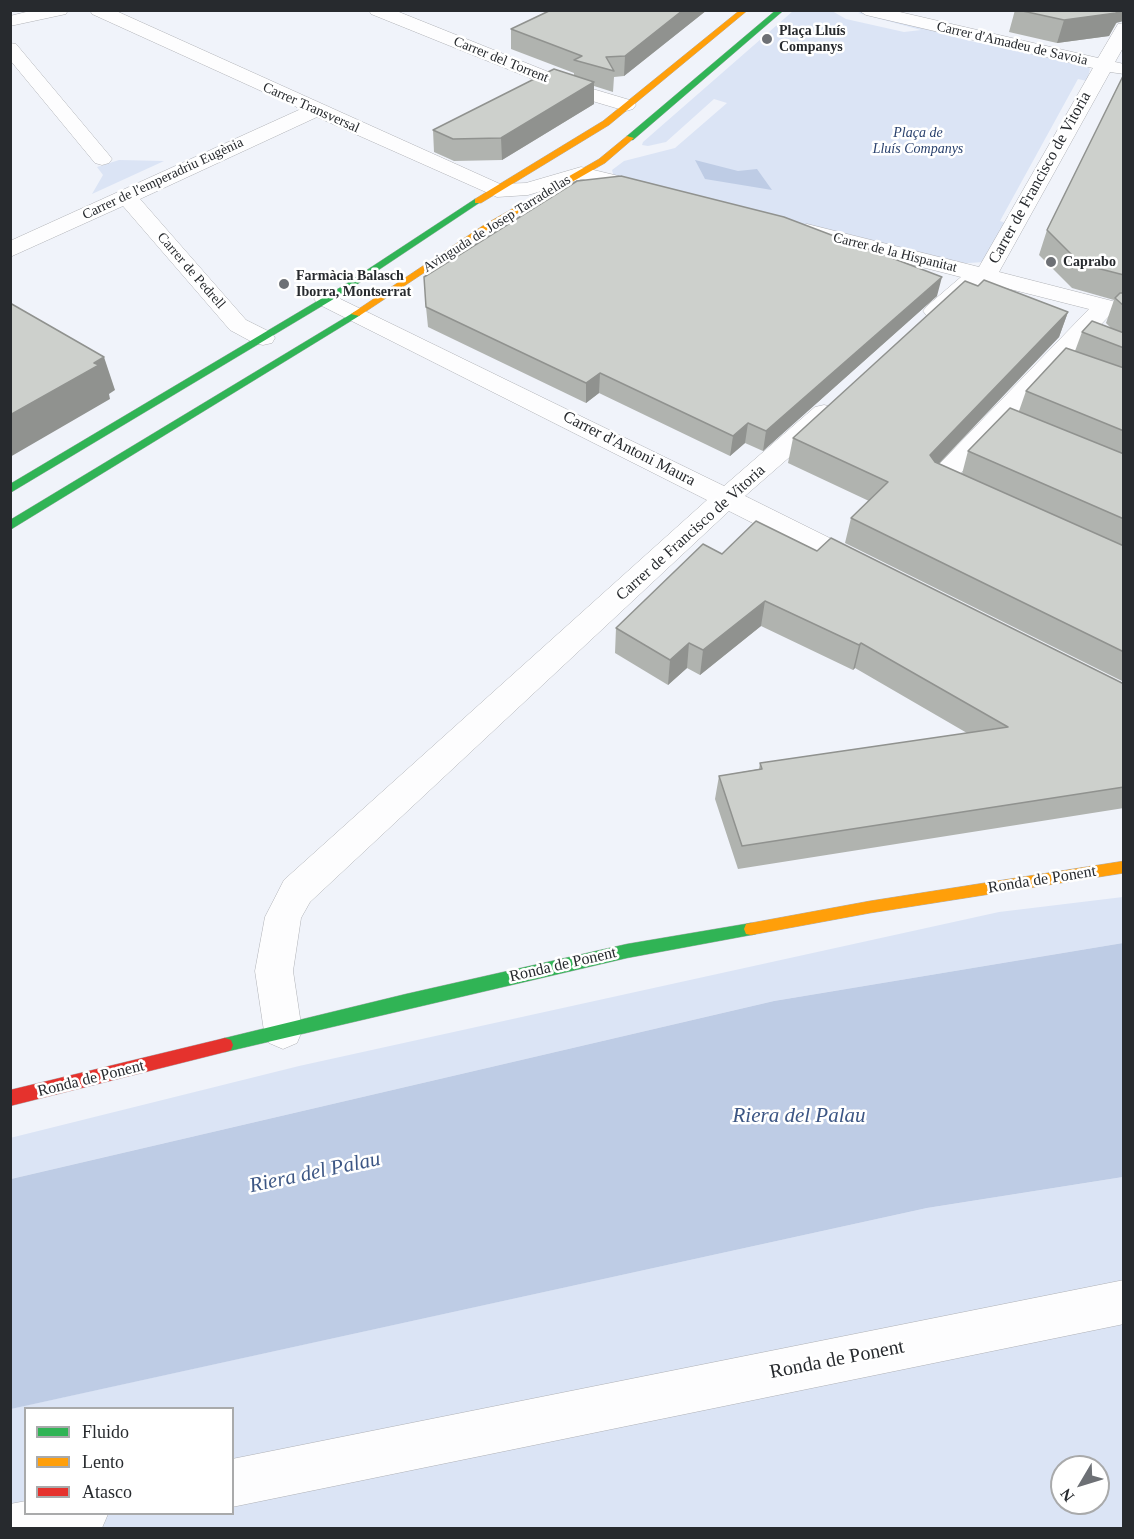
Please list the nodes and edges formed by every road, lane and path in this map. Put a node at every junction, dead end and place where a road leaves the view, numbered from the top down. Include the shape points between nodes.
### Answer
1 (60, 10) edge
2 (98, 10) edge
3 (377, 10) edge
4 (746, 10) edge
5 (781, 10) edge
6 (866, 10) edge
7 (10, 21) edge
8 (1124, 28) edge
9 (10, 48) edge
10 (1102, 64) junction
11 (1124, 69) edge
12 (626, 105) junction
13 (316, 110) junction
14 (102, 159) dead end
15 (581, 173) junction
16 (497, 191) junction
17 (669, 195) edge
18 (126, 196) junction
19 (782, 225) edge
20 (10, 250) edge
21 (986, 275) junction
22 (326, 300) junction
23 (1114, 308) edge
24 (356, 314) junction
25 (914, 330) edge
26 (263, 338) junction
27 (1053, 360) junction
28 (1124, 388) edge
29 (844, 394) edge
30 (997, 419) junction
31 (1039, 437) edge
32 (10, 489) edge
33 (726, 498) junction
34 (993, 504) edge
35 (10, 526) edge
36 (880, 575) edge
37 (1124, 867) edge
38 (283, 1031) junction
39 (10, 1098) edge
40 (1124, 1302) edge
41 (234, 1483) edge
42 (79, 1515) edge
43 (10, 1528) edge

1 - 7 street
2 - 13 street, Carrer Transversal
3 - 12 street, Carrer del Torrent via 579,91
4 - 12 street, Avinguda de Josep Tarradellas
5 - 15 street, Avinguda de Josep Tarradellas via 658,115
6 - 10 street, Carrer d'Amadeu de Savoia
8 - 10 street, Carrer de Francisco de Vitoria
9 - 14 street
10 - 11 street, Carrer d'Amadeu de Savoia
10 - 21 street, Carrer de Francisco de Vitoria
12 - 16 street, Avinguda de Josep Tarradellas via 578,142
13 - 16 street, Carrer Transversal
13 - 18 street, Carrer de l'emperadriu Eugènia
15 - 16 street, Carrer Transversal via 528,189
15 - 17 street
15 - 24 street, Avinguda de Josep Tarradellas via 487,227
16 - 22 street, Avinguda de Josep Tarradellas
18 - 20 street, Carrer de l'emperadriu Eugènia
18 - 26 street, Carrer de Pedrell via 238,325
19 - 21 street, Carrer de la Hispanitat
21 - 23 street, Carrer de la Hispanitat
21 - 25 street, Carrer de Francisco de Vitoria via 966,283
22 - 24 street, Carrer d'Antoni Maura
22 - 26 street, Avinguda de Josep Tarradellas
23 - 27 street
24 - 33 street, Carrer d'Antoni Maura
24 - 35 street, Avinguda de Josep Tarradellas
26 - 32 street, Avinguda de Josep Tarradellas
27 - 28 street
27 - 30 street
29 - 33 street, Carrer de Francisco de Vitoria via 775,459
30 - 31 street
30 - 34 street via 939,479
33 - 36 street, Carrer d'Antoni Maura
33 - 38 street, Carrer de Francisco de Vitoria via 297,891 284,917 274,971
37 - 38 street, Ronda de Ponent via 870,906 627,951
38 - 39 street, Ronda de Ponent
40 - 41 street, Ronda de Ponent
42 - 43 street

